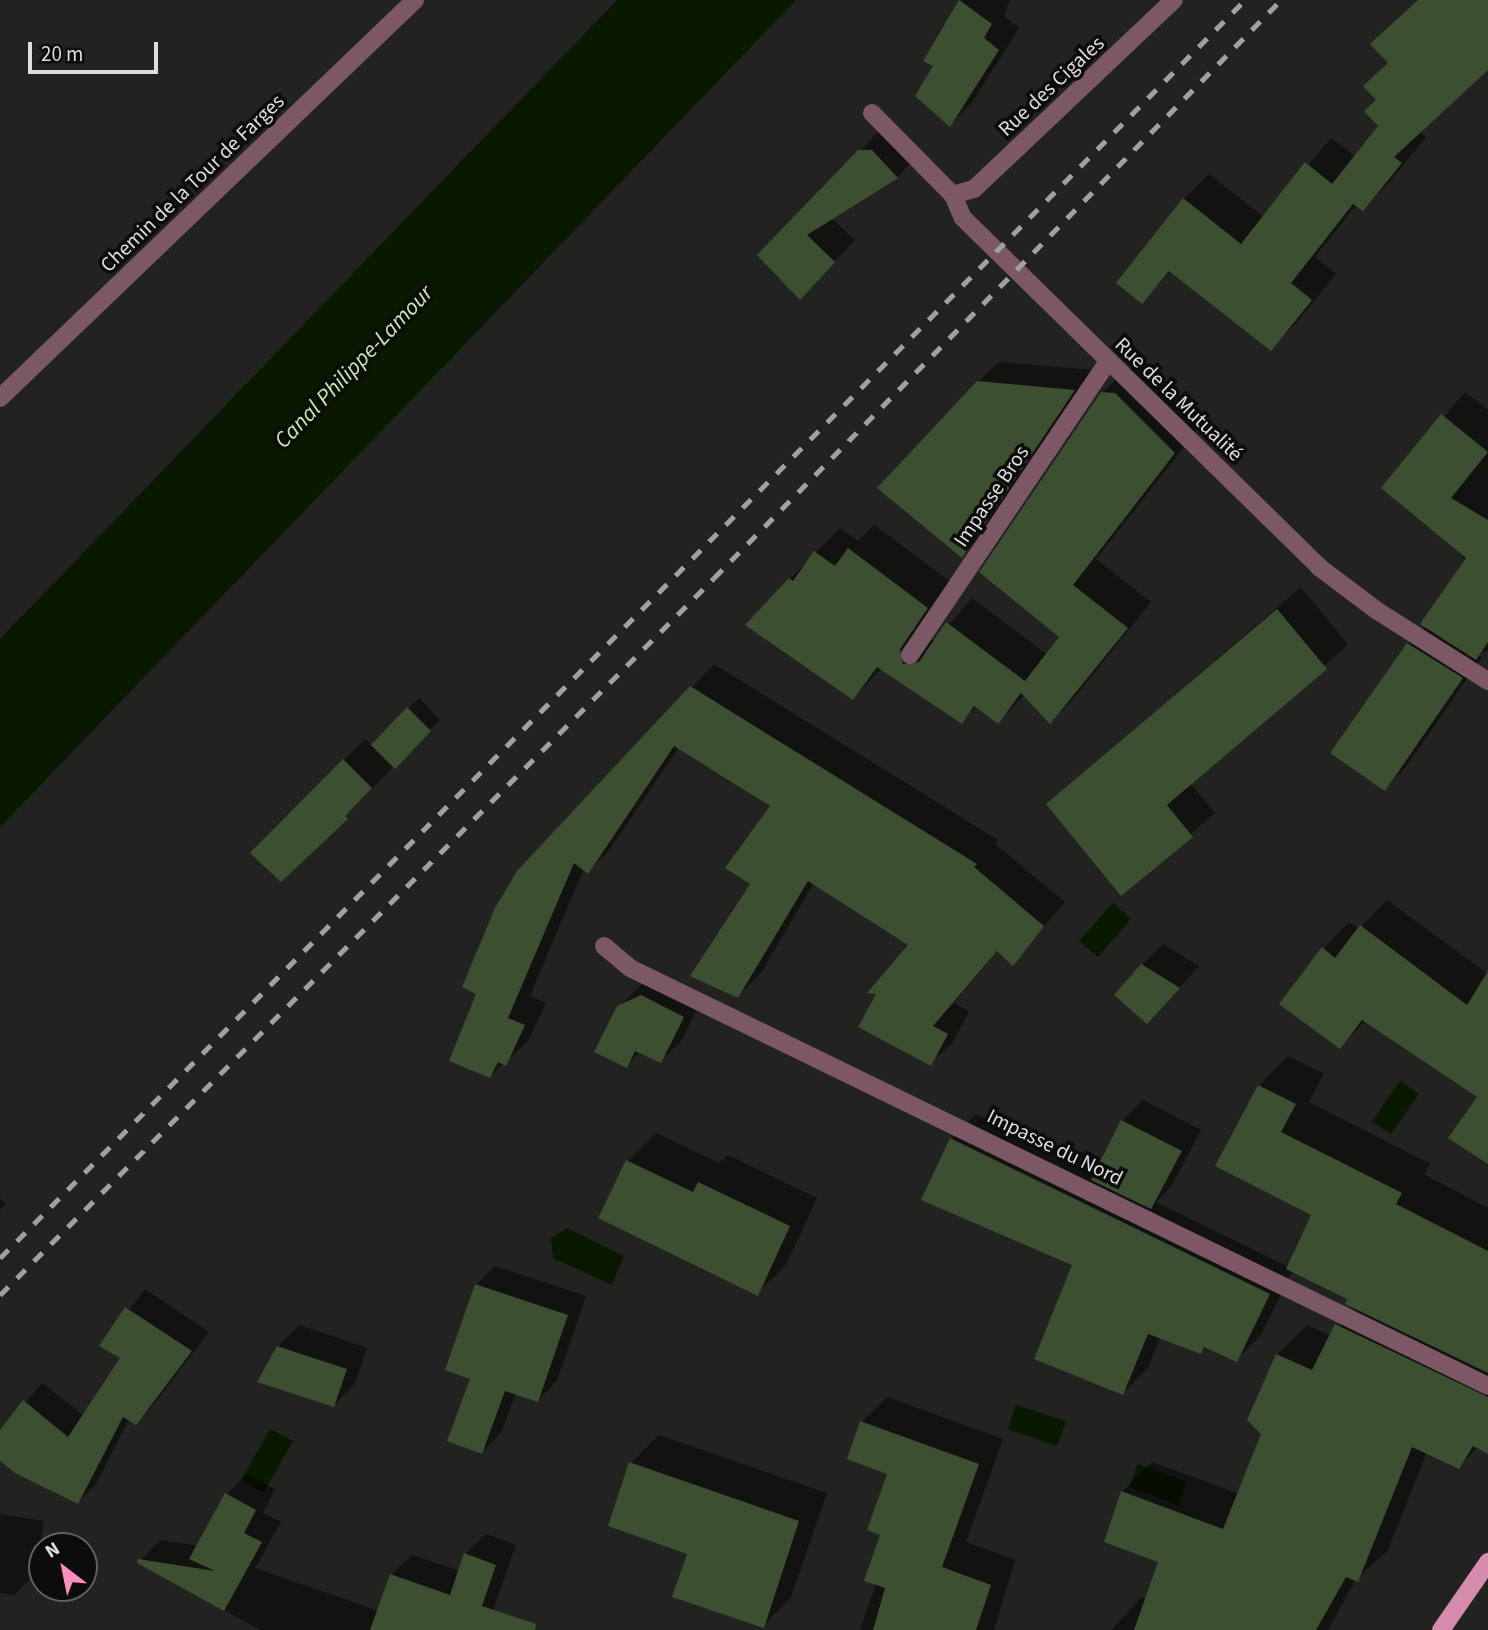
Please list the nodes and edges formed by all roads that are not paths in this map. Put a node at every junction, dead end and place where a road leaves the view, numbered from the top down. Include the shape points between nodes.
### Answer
1 (415, 0) edge
2 (1174, 0) edge
3 (872, 113) dead end
4 (953, 195) junction
5 (1108, 361) junction
6 (0, 398) edge
7 (910, 655) dead end
8 (1488, 681) edge
9 (604, 946) dead end
10 (1488, 1386) edge
11 (1488, 1562) edge
12 (1482, 1582) edge
13 (1441, 1630) edge

1 - 6 street, Chemin de la Tour de Farges
2 - 4 street, Rue des Cigales via 974,189
3 - 4 street, Rue de la Mutualité
4 - 5 street, Rue de la Mutualité via 963,218
5 - 7 street, Impasse Bros
5 - 8 street, Rue de la Mutualité via 1319,566 1376,610
9 - 10 street, Impasse du Nord via 630,968
11 - 12 main road
12 - 13 main road

